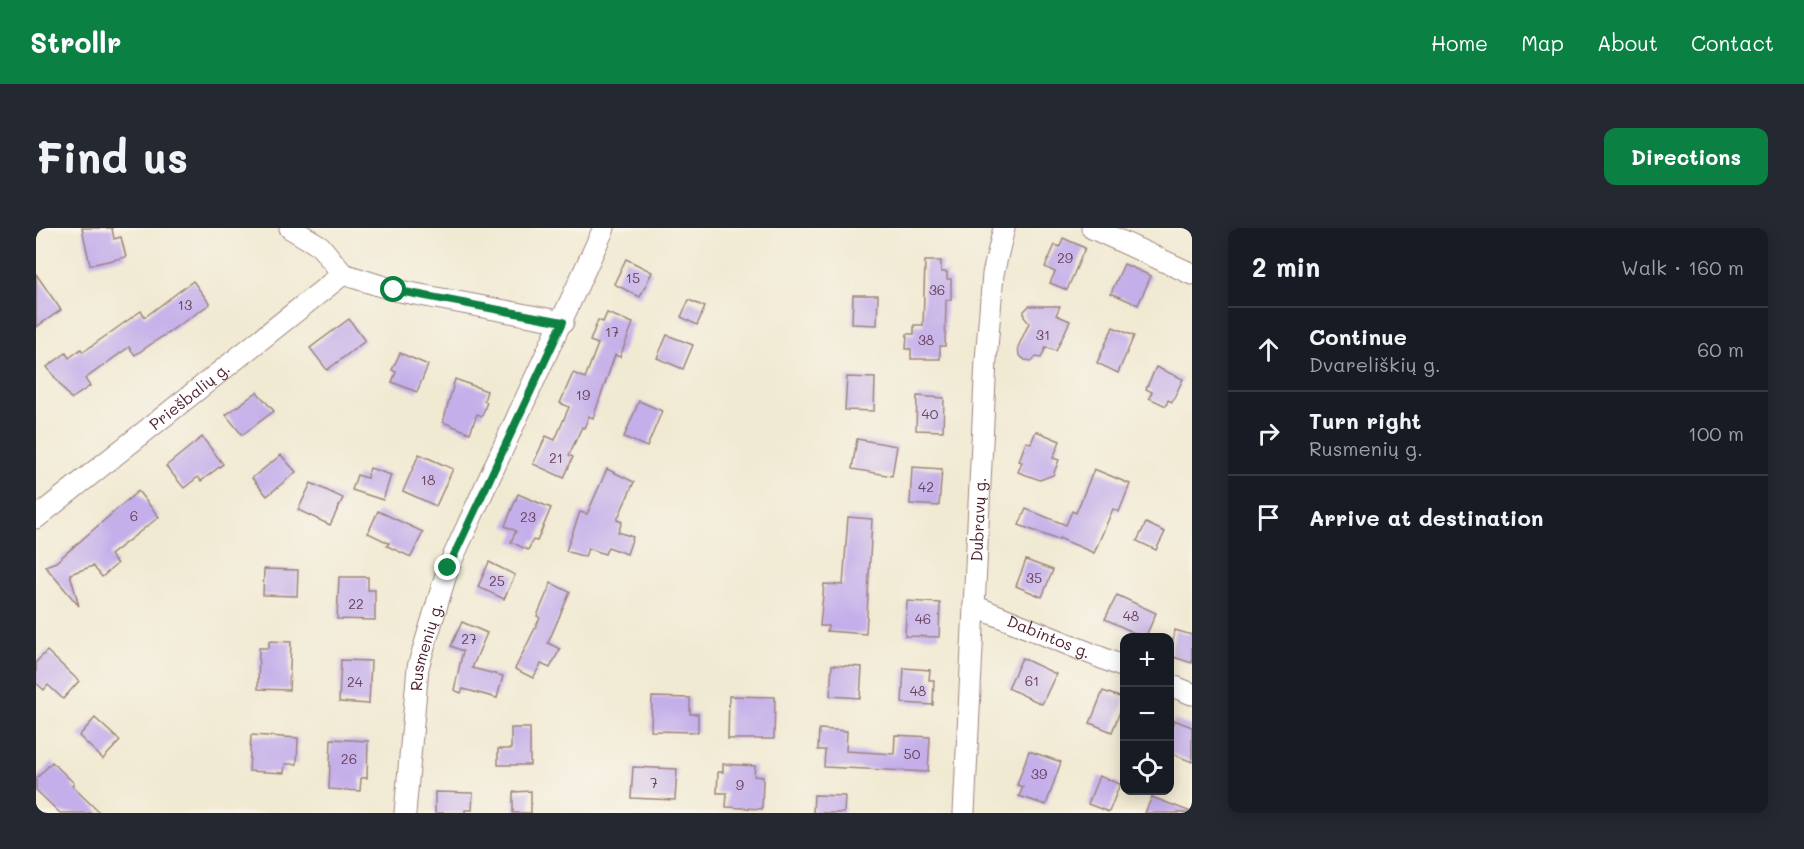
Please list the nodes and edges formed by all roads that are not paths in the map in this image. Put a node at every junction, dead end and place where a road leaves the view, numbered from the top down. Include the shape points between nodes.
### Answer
1 (290, 228) edge
2 (604, 228) edge
3 (1004, 228) edge
4 (1092, 228) edge
5 (344, 274) junction
6 (1192, 274) edge
7 (563, 322) junction
8 (36, 518) edge
9 (974, 606) junction
10 (1120, 665) edge
11 (1174, 687) edge
12 (1192, 694) edge
13 (405, 813) edge
14 (964, 813) edge

1 - 5 street via 320,246
2 - 7 street, Rusmenių g.
3 - 9 street, Dubravų g. via 993,274
4 - 6 street
5 - 7 street via 394,290
5 - 8 street, Priešbalių g.
7 - 13 street, Rusmenių g. via 448,568 418,666
9 - 10 street, Dabintos g.
9 - 14 street, Dubravų g.
11 - 12 street

